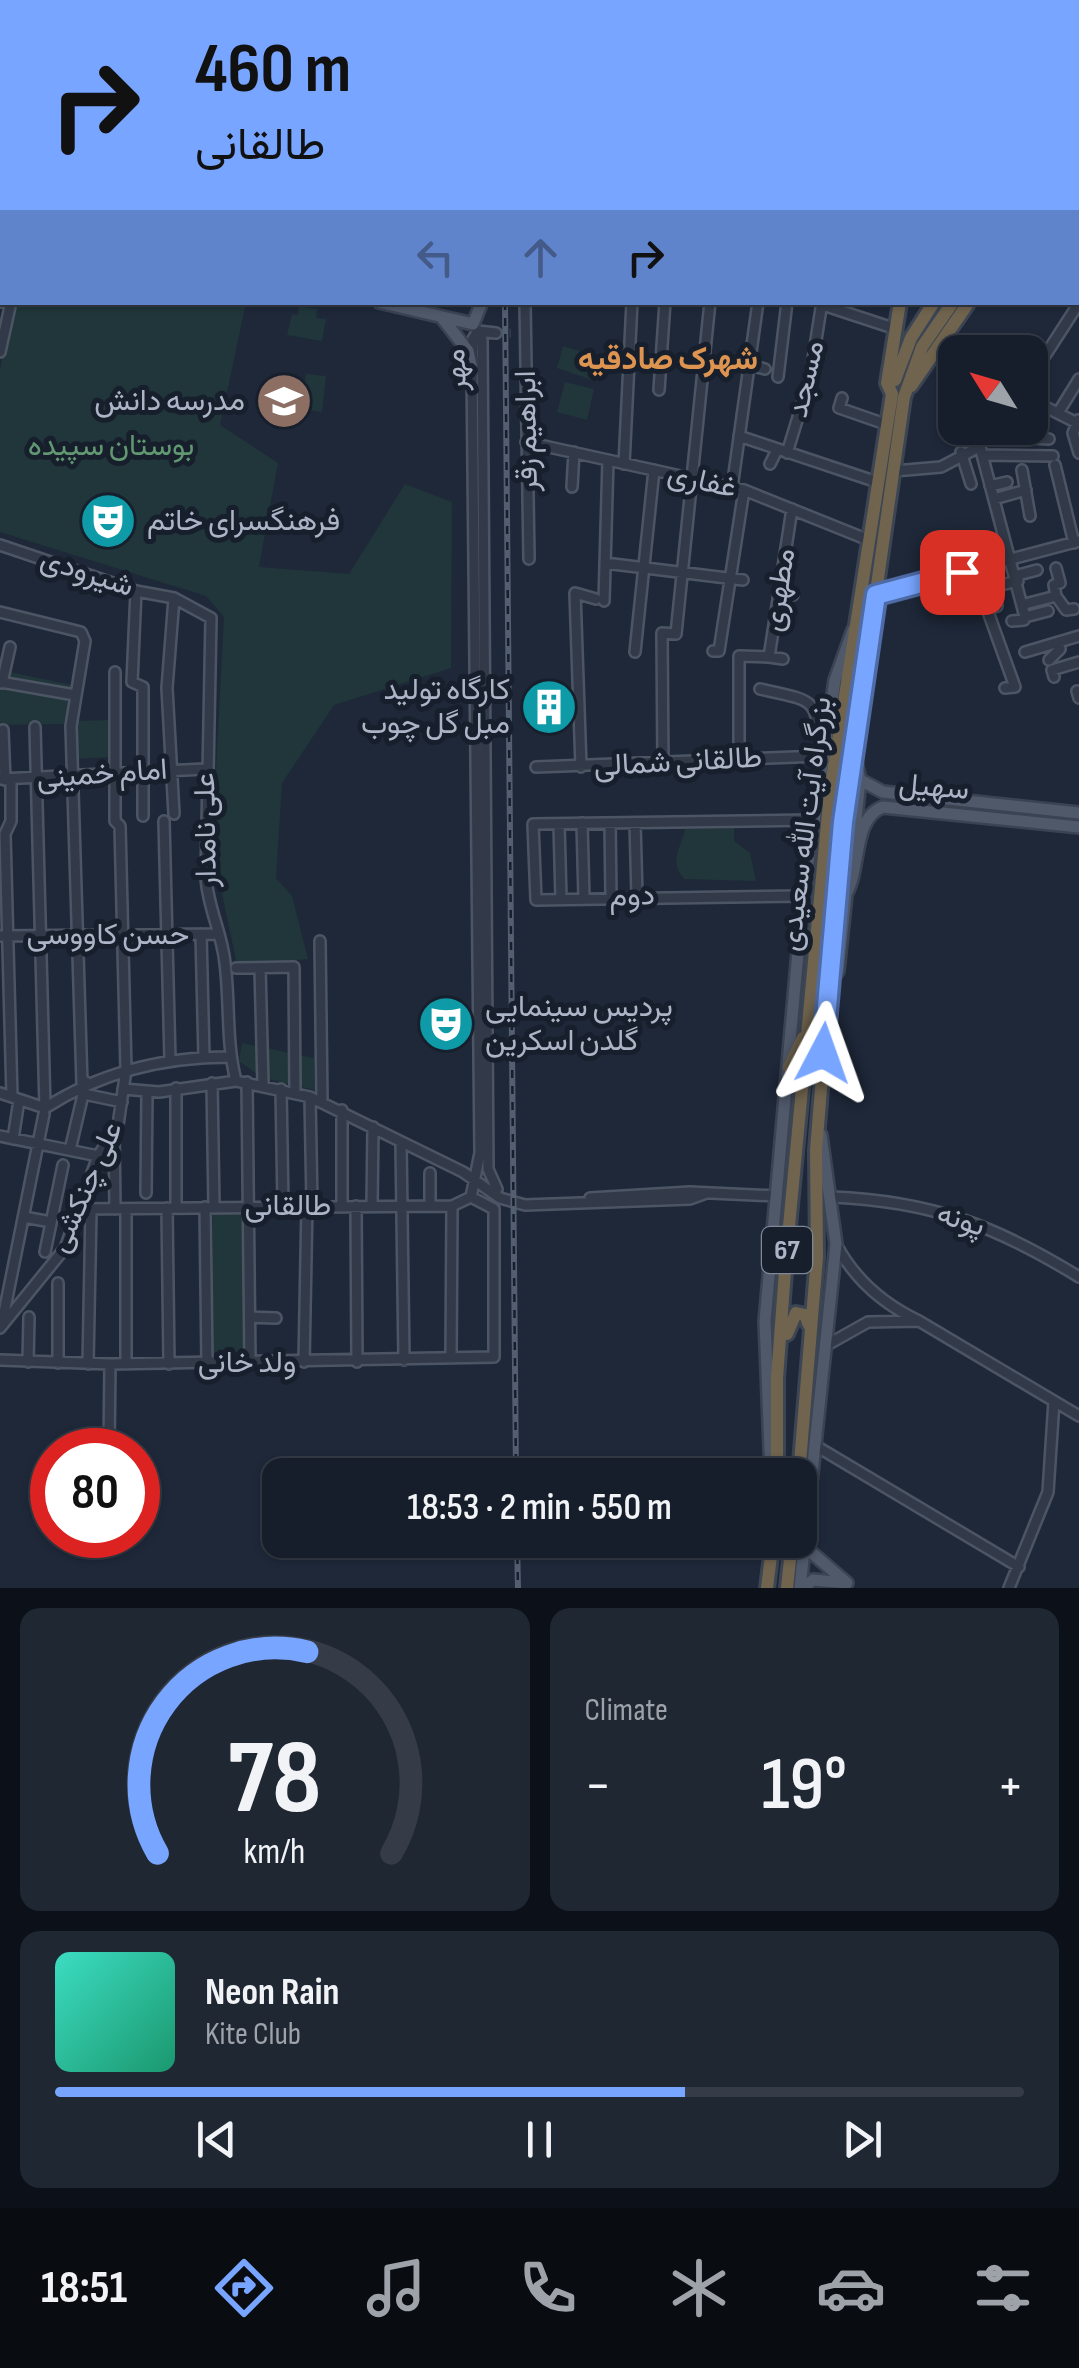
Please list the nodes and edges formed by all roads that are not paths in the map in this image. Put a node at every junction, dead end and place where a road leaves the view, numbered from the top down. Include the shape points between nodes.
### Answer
1 (392, 305) edge
2 (481, 305) edge
3 (525, 305) edge
4 (632, 305) edge
5 (664, 305) edge
6 (710, 305) edge
7 (758, 305) edge
8 (787, 305) edge
9 (820, 305) edge
10 (826, 305) edge
11 (900, 305) edge
12 (932, 305) edge
13 (963, 305) edge
14 (1074, 305) edge
15 (4, 316) edge
16 (440, 316) junction
17 (476, 328) junction
18 (896, 329) junction
19 (525, 332) junction
20 (511, 333) tunnel mouth
21 (496, 334) tunnel mouth
22 (1048, 349) edge
23 (0, 352) edge
24 (749, 365) junction
25 (765, 369) dead end
26 (472, 370) junction
27 (778, 377) dead end
28 (1079, 379) edge
29 (659, 390) dead end
30 (898, 395) junction
31 (842, 398) dead end
32 (1048, 408) edge
33 (1058, 413) junction
34 (1078, 422) edge
35 (888, 425) junction
36 (740, 436) junction
37 (526, 442) junction
38 (979, 445) edge
39 (782, 451) junction
40 (980, 451) junction
41 (574, 452) junction
42 (961, 452) junction
43 (1079, 452) edge
44 (608, 460) junction
45 (624, 464) junction
46 (770, 464) dead end
47 (654, 470) junction
48 (1022, 470) dead end
49 (894, 471) junction
50 (694, 479) junction
51 (1007, 482) dead end
52 (880, 483) junction
53 (971, 484) dead end
54 (990, 486) junction
55 (572, 488) dead end
56 (732, 488) junction
57 (744, 490) junction
58 (1026, 490) junction
59 (994, 499) junction
60 (792, 508) junction
61 (1030, 516) dead end
62 (871, 541) junction
63 (1077, 542) edge
64 (0, 544) edge
65 (529, 559) dead end
66 (1010, 559) junction
67 (605, 563) junction
68 (645, 568) junction
69 (1056, 568) dead end
70 (681, 570) junction
71 (1037, 570) dead end
72 (728, 578) junction
73 (1017, 579) junction
74 (743, 580) dead end
75 (136, 591) junction
76 (778, 593) junction
77 (794, 595) dead end
78 (876, 595) junction
79 (1056, 596) junction
80 (174, 598) junction
81 (1024, 604) junction
82 (1074, 609) dead end
83 (1048, 611) dead end
84 (0, 612) edge
85 (1024, 619) junction
86 (858, 622) junction
87 (1012, 622) dead end
88 (996, 632) junction
89 (985, 636) dead end
90 (1079, 636) edge
91 (661, 644) junction
92 (1063, 644) junction
93 (10, 648) dead end
94 (716, 651) dead end
95 (1025, 652) dead end
96 (769, 658) junction
97 (784, 659) dead end
98 (1049, 660) dead end
99 (1079, 662) edge
100 (115, 672) dead end
101 (1054, 678) dead end
102 (1, 682) edge
103 (1010, 688) dead end
104 (760, 689) dead end
105 (75, 695) junction
106 (35, 728) dead end
107 (3, 730) dead end
108 (852, 749) junction
109 (821, 756) junction
110 (738, 760) junction
111 (662, 765) junction
112 (581, 766) junction
113 (536, 767) dead end
114 (172, 769) junction
115 (205, 769) junction
116 (141, 772) junction
117 (112, 773) junction
118 (72, 778) junction
119 (38, 779) junction
120 (5, 780) edge
121 (860, 780) junction
122 (824, 784) junction
123 (883, 792) junction
124 (882, 807) junction
125 (1079, 812) edge
126 (143, 816) dead end
127 (811, 820) junction
128 (610, 823) junction
129 (634, 823) junction
130 (559, 824) junction
131 (582, 824) junction
132 (1079, 826) edge
133 (482, 843) junction
134 (846, 894) junction
135 (637, 896) junction
136 (803, 896) junction
137 (610, 897) junction
138 (584, 898) junction
139 (561, 899) junction
140 (122, 934) junction
141 (202, 934) junction
142 (216, 934) junction
143 (4, 936) edge
144 (43, 936) junction
145 (78, 936) junction
146 (166, 936) junction
147 (320, 941) dead end
148 (236, 968) dead end
149 (260, 968) junction
150 (828, 986) junction
151 (809, 1026) junction
152 (230, 1056) junction
153 (204, 1057) junction
154 (170, 1060) junction
155 (790, 1067) junction
156 (126, 1070) junction
157 (242, 1081) junction
158 (212, 1083) junction
159 (263, 1084) junction
160 (84, 1087) junction
161 (176, 1088) junction
162 (281, 1088) junction
163 (124, 1089) junction
164 (146, 1092) junction
165 (0, 1093) edge
166 (294, 1093) junction
167 (310, 1097) junction
168 (15, 1099) junction
169 (122, 1102) junction
170 (322, 1102) junction
171 (342, 1110) junction
172 (44, 1111) junction
173 (818, 1120) junction
174 (373, 1127) junction
175 (114, 1132) junction
176 (0, 1136) edge
177 (13, 1139) junction
178 (401, 1142) junction
179 (40, 1144) junction
180 (70, 1150) junction
181 (98, 1156) junction
182 (63, 1164) dead end
183 (430, 1172) dead end
184 (475, 1173) junction
185 (146, 1193) dead end
186 (499, 1193) junction
187 (704, 1194) junction
188 (776, 1196) junction
189 (471, 1197) junction
190 (832, 1197) junction
191 (309, 1204) junction
192 (283, 1205) junction
193 (401, 1205) junction
194 (250, 1206) junction
195 (342, 1206) junction
196 (356, 1206) junction
197 (372, 1206) junction
198 (430, 1206) junction
199 (452, 1206) junction
200 (210, 1207) junction
201 (172, 1208) junction
202 (120, 1209) junction
203 (86, 1210) junction
204 (24, 1217) junction
205 (51, 1222) junction
206 (836, 1244) junction
207 (45, 1252) dead end
208 (817, 1257) junction
209 (786, 1258) junction
210 (1079, 1277) edge
211 (58, 1283) dead end
212 (28, 1317) dead end
213 (250, 1318) junction
214 (276, 1318) dead end
215 (919, 1321) junction
216 (1, 1326) edge
217 (827, 1345) junction
218 (451, 1358) junction
219 (0, 1360) edge
220 (404, 1360) junction
221 (28, 1362) junction
222 (304, 1362) junction
223 (357, 1362) junction
224 (58, 1363) junction
225 (208, 1363) junction
226 (250, 1363) junction
227 (88, 1364) junction
228 (110, 1364) junction
229 (126, 1364) junction
230 (169, 1364) junction
231 (808, 1368) junction
232 (777, 1378) junction
233 (1054, 1401) junction
234 (1079, 1416) edge
235 (110, 1428) edge
236 (816, 1446) junction
237 (773, 1458) edge
238 (775, 1458) edge
239 (800, 1458) edge
240 (814, 1458) edge
241 (771, 1558) edge
242 (794, 1558) edge
243 (799, 1558) edge
244 (816, 1558) edge
245 (1019, 1566) junction
246 (852, 1585) edge
247 (767, 1588) edge
248 (787, 1588) edge
249 (802, 1588) edge
250 (1009, 1588) edge

1 - 16 main road
2 - 17 main road, مهر
3 - 19 street, ابراهیم زقر
4 - 45 street
5 - 29 street
6 - 50 street
7 - 24 street
8 - 27 street
9 - 39 street, مسجد via 810,378
10 - 18 street
11 - 18 highway, بزرگراه آیت الله سعیدی / 67
12 - 30 highway via 911,338
13 - 30 highway via 922,347
14 - 22 street
15 - 23 street
16 - 17 main road
16 - 26 main road via 464,343
17 - 21 street
17 - 26 street, مهر
17 - 133 street, مهر
18 - 30 highway, بزرگراه آیت الله سعیدی / 67 via 887,383
19 - 20 street
19 - 37 street, ابراهیم زقر
24 - 25 street
24 - 36 street
26 - 133 street, مهر
28 - 33 street
30 - 35 highway, بزرگراه آیت الله سعیدی / 67
30 - 49 highway, بزرگراه آیت الله سعیدی / 67
31 - 35 street via 839,408
32 - 33 street
33 - 34 street
34 - 43 street
35 - 52 highway, بزرگراه آیت الله سعیدی / 67
36 - 39 street
36 - 56 street
37 - 41 street, غفاری
37 - 65 street, ابراهیم زقر
38 - 40 street
39 - 46 street, مسجد
39 - 52 street
40 - 42 street
40 - 54 street
40 - 63 street via 1054,460
41 - 44 street, غفاری
41 - 55 street
42 - 49 street via 941,467
42 - 53 street
44 - 45 street, غفاری
44 - 67 street
45 - 47 street, غفاری
47 - 50 street, غفاری
47 - 68 street
48 - 58 street
49 - 78 highway, بزرگراه آیت الله سعیدی / 67
50 - 56 street, غفاری
50 - 70 street
51 - 54 street
52 - 62 highway, بزرگراه آیت الله سعیدی / 67
54 - 59 street
56 - 57 street, غفاری
57 - 60 street, غفاری
57 - 72 street
58 - 59 street
58 - 61 street
59 - 66 street
60 - 62 street, غفاری
60 - 76 street, مطهری
62 - 86 highway, بزرگراه آیت الله سعیدی / 67
63 - 66 street
64 - 75 street, شیرودی
66 - 73 street
66 - 78 street
67 - 68 street
67 - 112 street via 600,600 574,593
68 - 70 street
68 - 91 street via 636,647
69 - 79 street
70 - 72 street
70 - 91 street via 676,634 662,633
71 - 73 street
72 - 74 street
72 - 94 street
73 - 81 street
73 - 88 street via 992,587 996,606 984,610
75 - 80 street, شیرودی
75 - 116 street via 132,682 144,687
76 - 77 street
76 - 96 street, مطهری
78 - 108 highway, بزرگراه آیت الله سعیدی / 67
79 - 81 street
79 - 82 street via 1066,610
80 - 114 street via 167,688
80 - 115 street, علی نامدار via 211,618
81 - 85 street
83 - 85 street
84 - 105 street via 80,632 85,641
85 - 87 street
86 - 109 main road via 841,656
86 - 122 highway, بزرگراه آیت الله سعیدی / 67
88 - 89 street
88 - 103 street
90 - 92 street
91 - 111 street
92 - 95 street
92 - 98 street
93 - 102 street
96 - 97 street, مطهری
96 - 110 street via 738,656
99 - 101 street via 1052,670
100 - 117 street, علی چنکشی
102 - 105 street
104 - 109 street via 815,708
105 - 118 street
106 - 119 street
107 - 120 street
108 - 121 main road
108 - 150 highway, بزرگراه آیت الله سعیدی / 67
109 - 110 street, طالقانی شمالی
109 - 122 main road
110 - 111 street, طالقانی شمالی
111 - 112 street, طالقانی شمالی
112 - 113 street, طالقانی شمالی
114 - 115 street, امام خمینی
114 - 116 street, امام خمینی
114 - 146 street
115 - 142 street, علی نامدار via 207,896
116 - 117 street, امام خمینی
116 - 126 street
117 - 118 street, امام خمینی
117 - 140 street, علی چنکشی
118 - 119 street, امام خمینی
118 - 145 street
119 - 120 street, امام خمینی
119 - 144 street
120 - 143 street via 11,821 5,834
121 - 123 main road, سهیل
121 - 134 main road
122 - 127 main road
122 - 151 highway, بزرگراه آیت الله سعیدی / 67
123 - 124 main road via 876,801
123 - 125 main road, سهیل
124 - 132 main road, سهیل
124 - 134 main road, سهیل via 865,824 856,877
127 - 129 street
127 - 136 main road
128 - 129 street
128 - 131 street
128 - 137 street
129 - 135 street
130 - 131 street
130 - 139 street
130 - 139 street via 534,824 536,900
131 - 138 street
133 - 184 street, مهر via 483,1039
134 - 150 main road via 838,971
135 - 136 street, دوم
135 - 137 street, دوم
136 - 155 main road
137 - 138 street, دوم
138 - 139 street, دوم
140 - 145 street, حسن کاووسی
140 - 146 street, حسن کاووسی
140 - 156 street, علی چنکشی
141 - 142 street, حسن کاووسی
141 - 146 street, حسن کاووسی
141 - 153 street
142 - 152 street, علی نامدار via 225,963
143 - 144 street, حسن کاووسی
143 - 168 street
144 - 145 street, حسن کاووسی
144 - 172 street
145 - 160 street
146 - 154 street
147 - 170 street
148 - 149 street
149 - 159 street
149 - 166 street via 294,967
150 - 173 highway, بزرگراه آیت الله سعیدی / 67
151 - 155 highway
151 - 209 highway, بزرگراه آیت الله سعیدی / 67
152 - 153 street
152 - 157 street, علی نامدار
153 - 154 street
154 - 156 street
155 - 188 main road
156 - 160 street
156 - 163 street, علی چنکشی
157 - 158 street
157 - 159 street
157 - 194 street, علی نامدار
158 - 161 street
158 - 200 street
159 - 162 street
160 - 169 street
160 - 172 street
160 - 180 street
161 - 164 street
161 - 201 street
162 - 166 street
162 - 192 street
163 - 164 street
163 - 169 street, علی چنکشی
164 - 185 street
165 - 168 street
166 - 167 street
167 - 170 street
167 - 191 street
168 - 172 street
168 - 177 street
169 - 175 street, علی چنکشی
170 - 171 street
171 - 174 street
171 - 195 street
172 - 179 street
173 - 190 main road
173 - 208 highway, بزرگراه آیت الله سعیدی / 67
174 - 178 street
174 - 197 street
175 - 181 street, علی چنکشی
175 - 202 street
176 - 177 street
177 - 179 street
178 - 184 street
178 - 193 street
179 - 180 street
179 - 204 street
180 - 181 street
181 - 203 street, علی چنکشی
182 - 205 street
183 - 198 street
184 - 186 street
184 - 189 street
186 - 187 street via 525,1199
186 - 187 street via 525,1205
187 - 188 street
188 - 237 main road via 765,1322
189 - 199 street, طالقانی
189 - 218 street, ولد خانی via 494,1209 494,1357
190 - 206 main road
190 - 210 street, پونه via 890,1199 980,1224
191 - 192 street, طالقانی
191 - 195 street, طالقانی
191 - 222 street
192 - 194 street, طالقانی
193 - 197 street, طالقانی
193 - 198 street, طالقانی
193 - 220 street
194 - 200 street, طالقانی
194 - 213 street, علی نامدار
195 - 196 street, طالقانی
196 - 197 street, طالقانی
196 - 223 street
198 - 199 street, طالقانی
199 - 218 street
200 - 201 street, طالقانی
200 - 225 street
201 - 202 street, طالقانی
201 - 230 street
202 - 203 street, طالقانی
202 - 229 street
203 - 216 street, علی چنکشی
203 - 227 street
204 - 205 street
204 - 216 street
205 - 207 street
206 - 215 street via 875,1295
206 - 217 main road
208 - 209 highway via 802,1283 790,1279
208 - 231 highway, بزرگراه آیت الله سعیدی / 67
209 - 232 highway, بزرگراه آیت الله سعیدی / 67
211 - 224 street
212 - 221 street
213 - 214 street
213 - 226 street, علی نامدار
215 - 217 street via 868,1322
215 - 233 street
217 - 236 main road
218 - 220 street, ولد خانی
219 - 221 street, ولد خانی
220 - 223 street, ولد خانی
221 - 224 street, ولد خانی
222 - 223 street, ولد خانی
222 - 226 street, ولد خانی
224 - 227 street, ولد خانی
225 - 226 street, ولد خانی
225 - 230 street, ولد خانی
227 - 228 street, ولد خانی
228 - 229 street, ولد خانی
228 - 235 street
229 - 230 street, ولد خانی
231 - 232 highway via 809,1320 796,1313
231 - 239 highway, بزرگراه آیت الله سعیدی / 67
232 - 238 highway, بزرگراه آیت الله سعیدی / 67
233 - 234 street
233 - 245 street via 1048,1492
236 - 240 main road
236 - 245 street
241 - 247 highway
242 - 248 highway
243 - 249 main road
244 - 246 main road
245 - 250 street
246 - 249 main road via 813,1580

